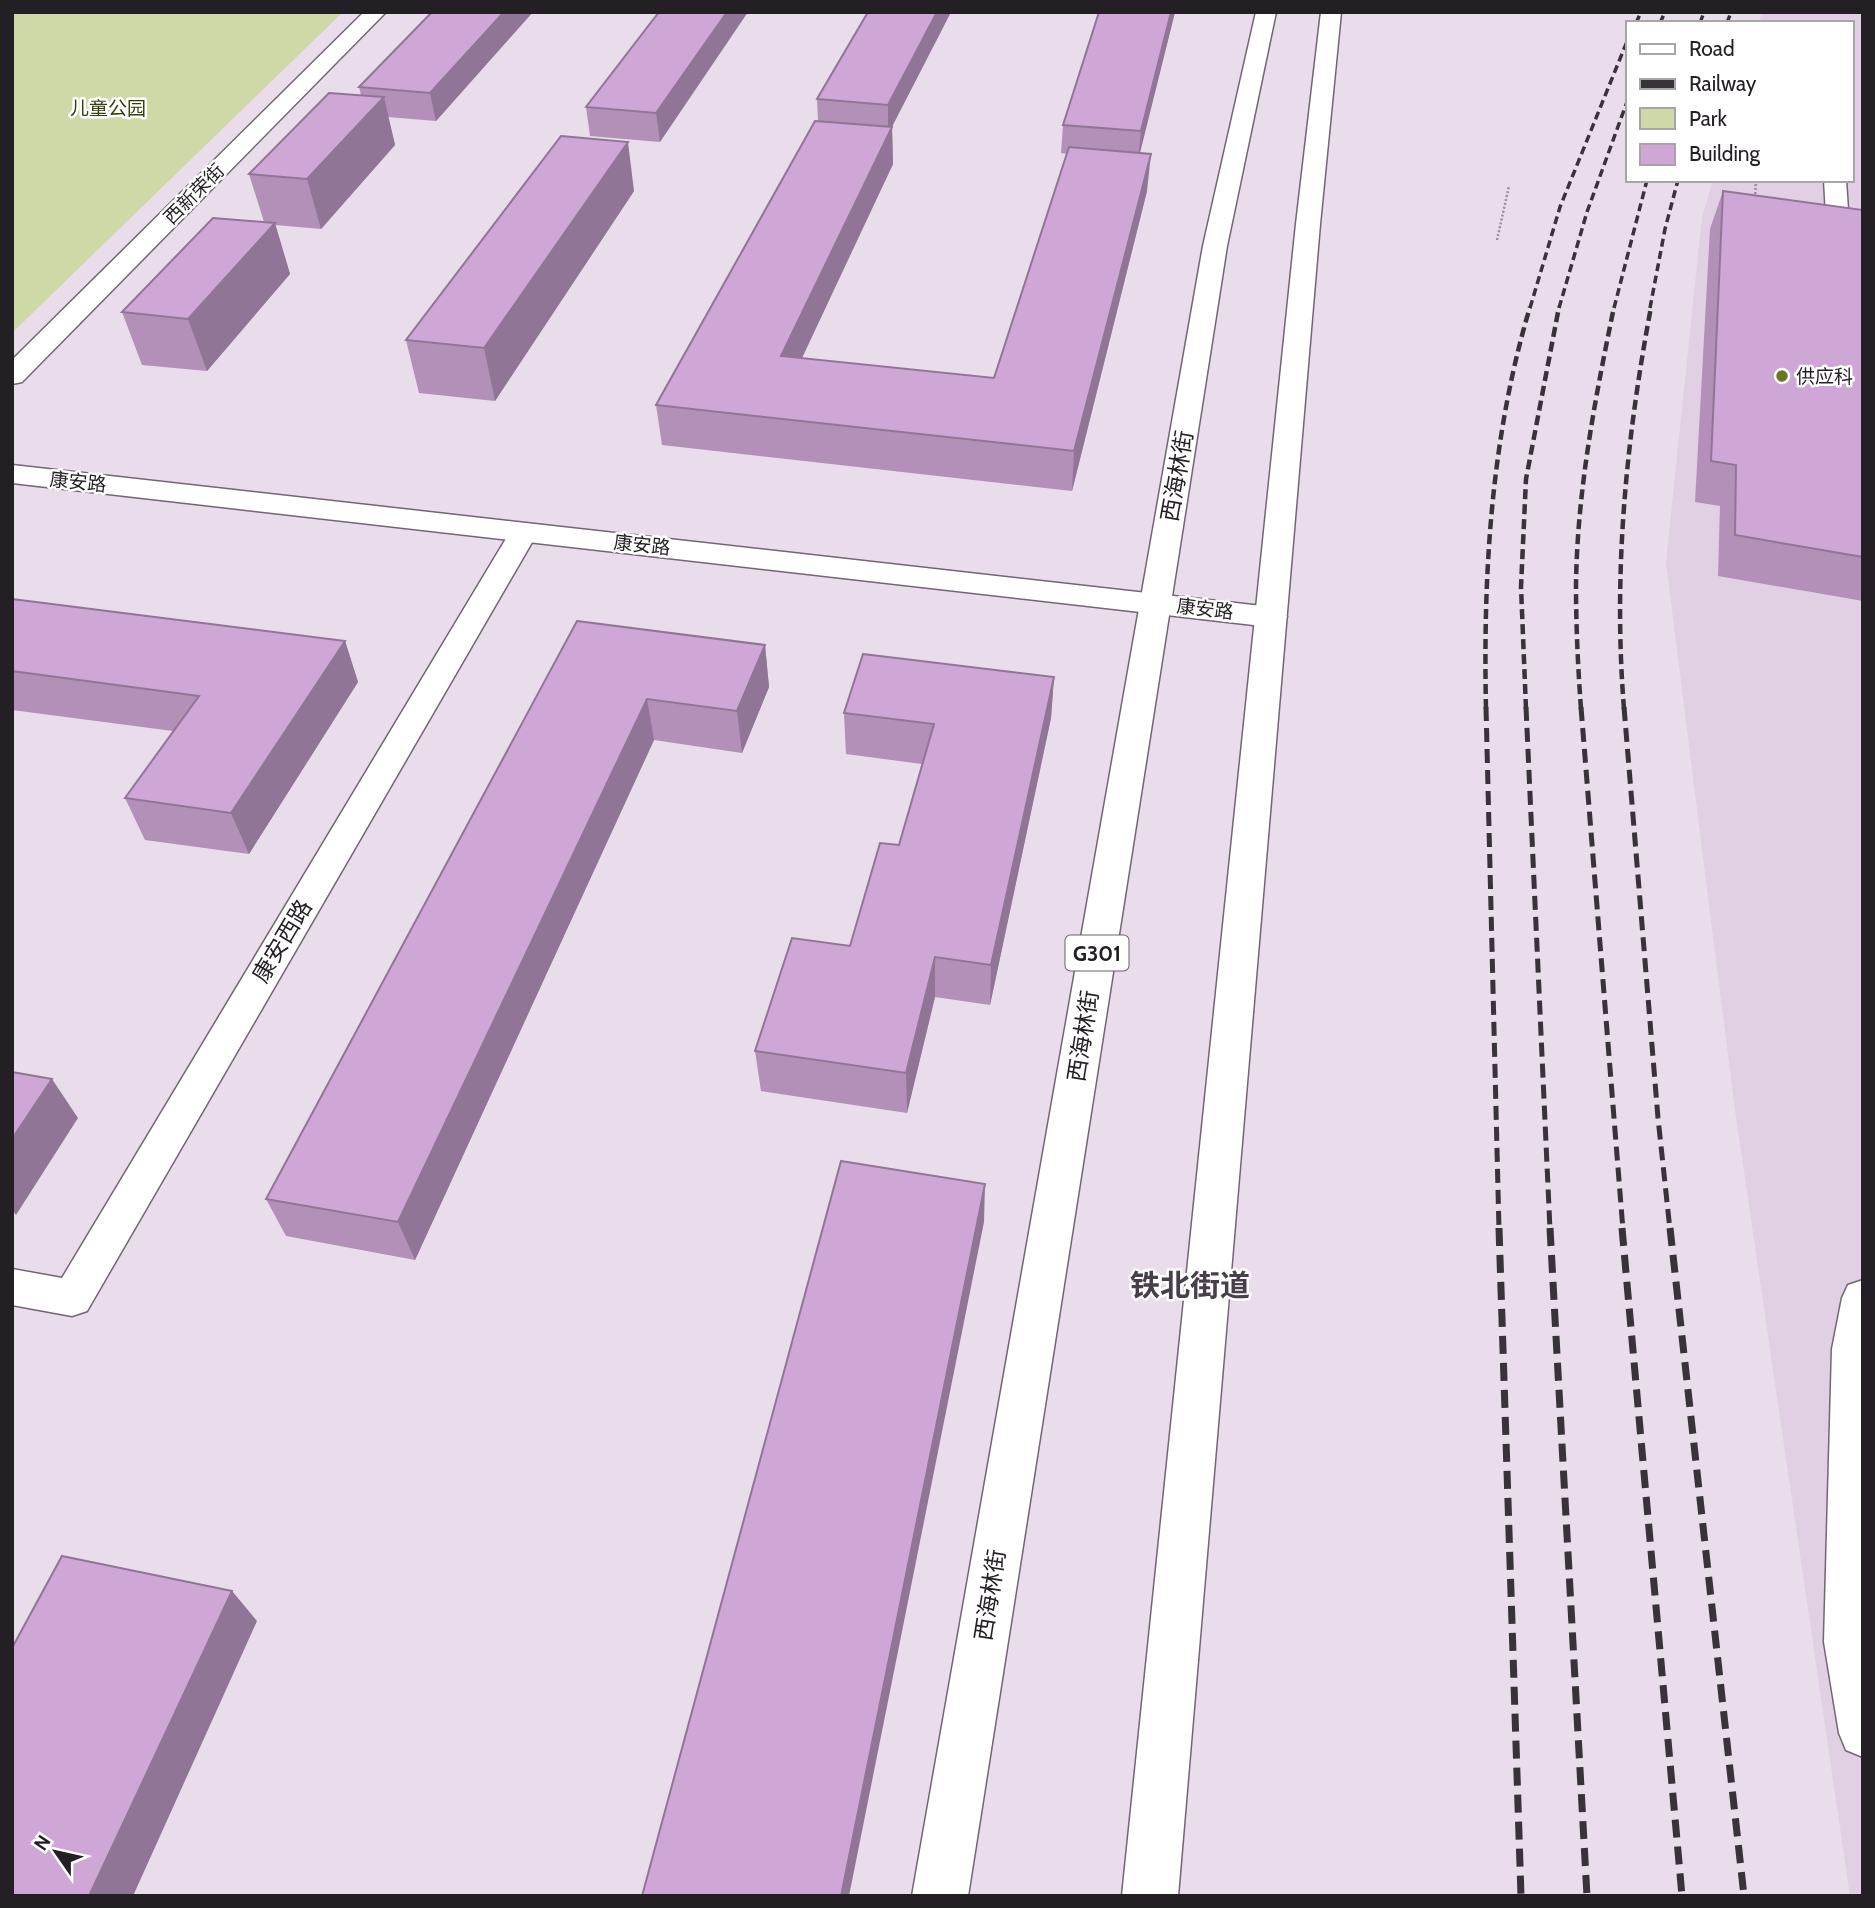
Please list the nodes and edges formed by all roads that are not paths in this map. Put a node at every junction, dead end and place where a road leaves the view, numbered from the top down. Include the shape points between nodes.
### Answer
1 (376, 12) edge
2 (1266, 12) edge
3 (1331, 12) edge
4 (1835, 182) edge
5 (1863, 218) edge
6 (12, 376) edge
7 (12, 474) edge
8 (524, 532) junction
9 (1156, 603) junction
10 (1271, 617) junction
11 (12, 1287) edge
12 (1863, 1298) edge
13 (1863, 1733) edge
14 (940, 1896) edge
15 (1150, 1896) edge

1 - 6 main road, 西新荣街
2 - 9 main road, 西海林街 / G301 via 1215,246
3 - 10 main road
4 - 5 lane via 1837,215
7 - 8 main road, 康安路
8 - 9 main road, 康安路
8 - 11 lane, 康安西路 via 72,1297
9 - 10 main road, 康安路
9 - 14 main road, 西海林街 / G301
10 - 15 main road
12 - 13 lane via 1853,1349 1848,1642

